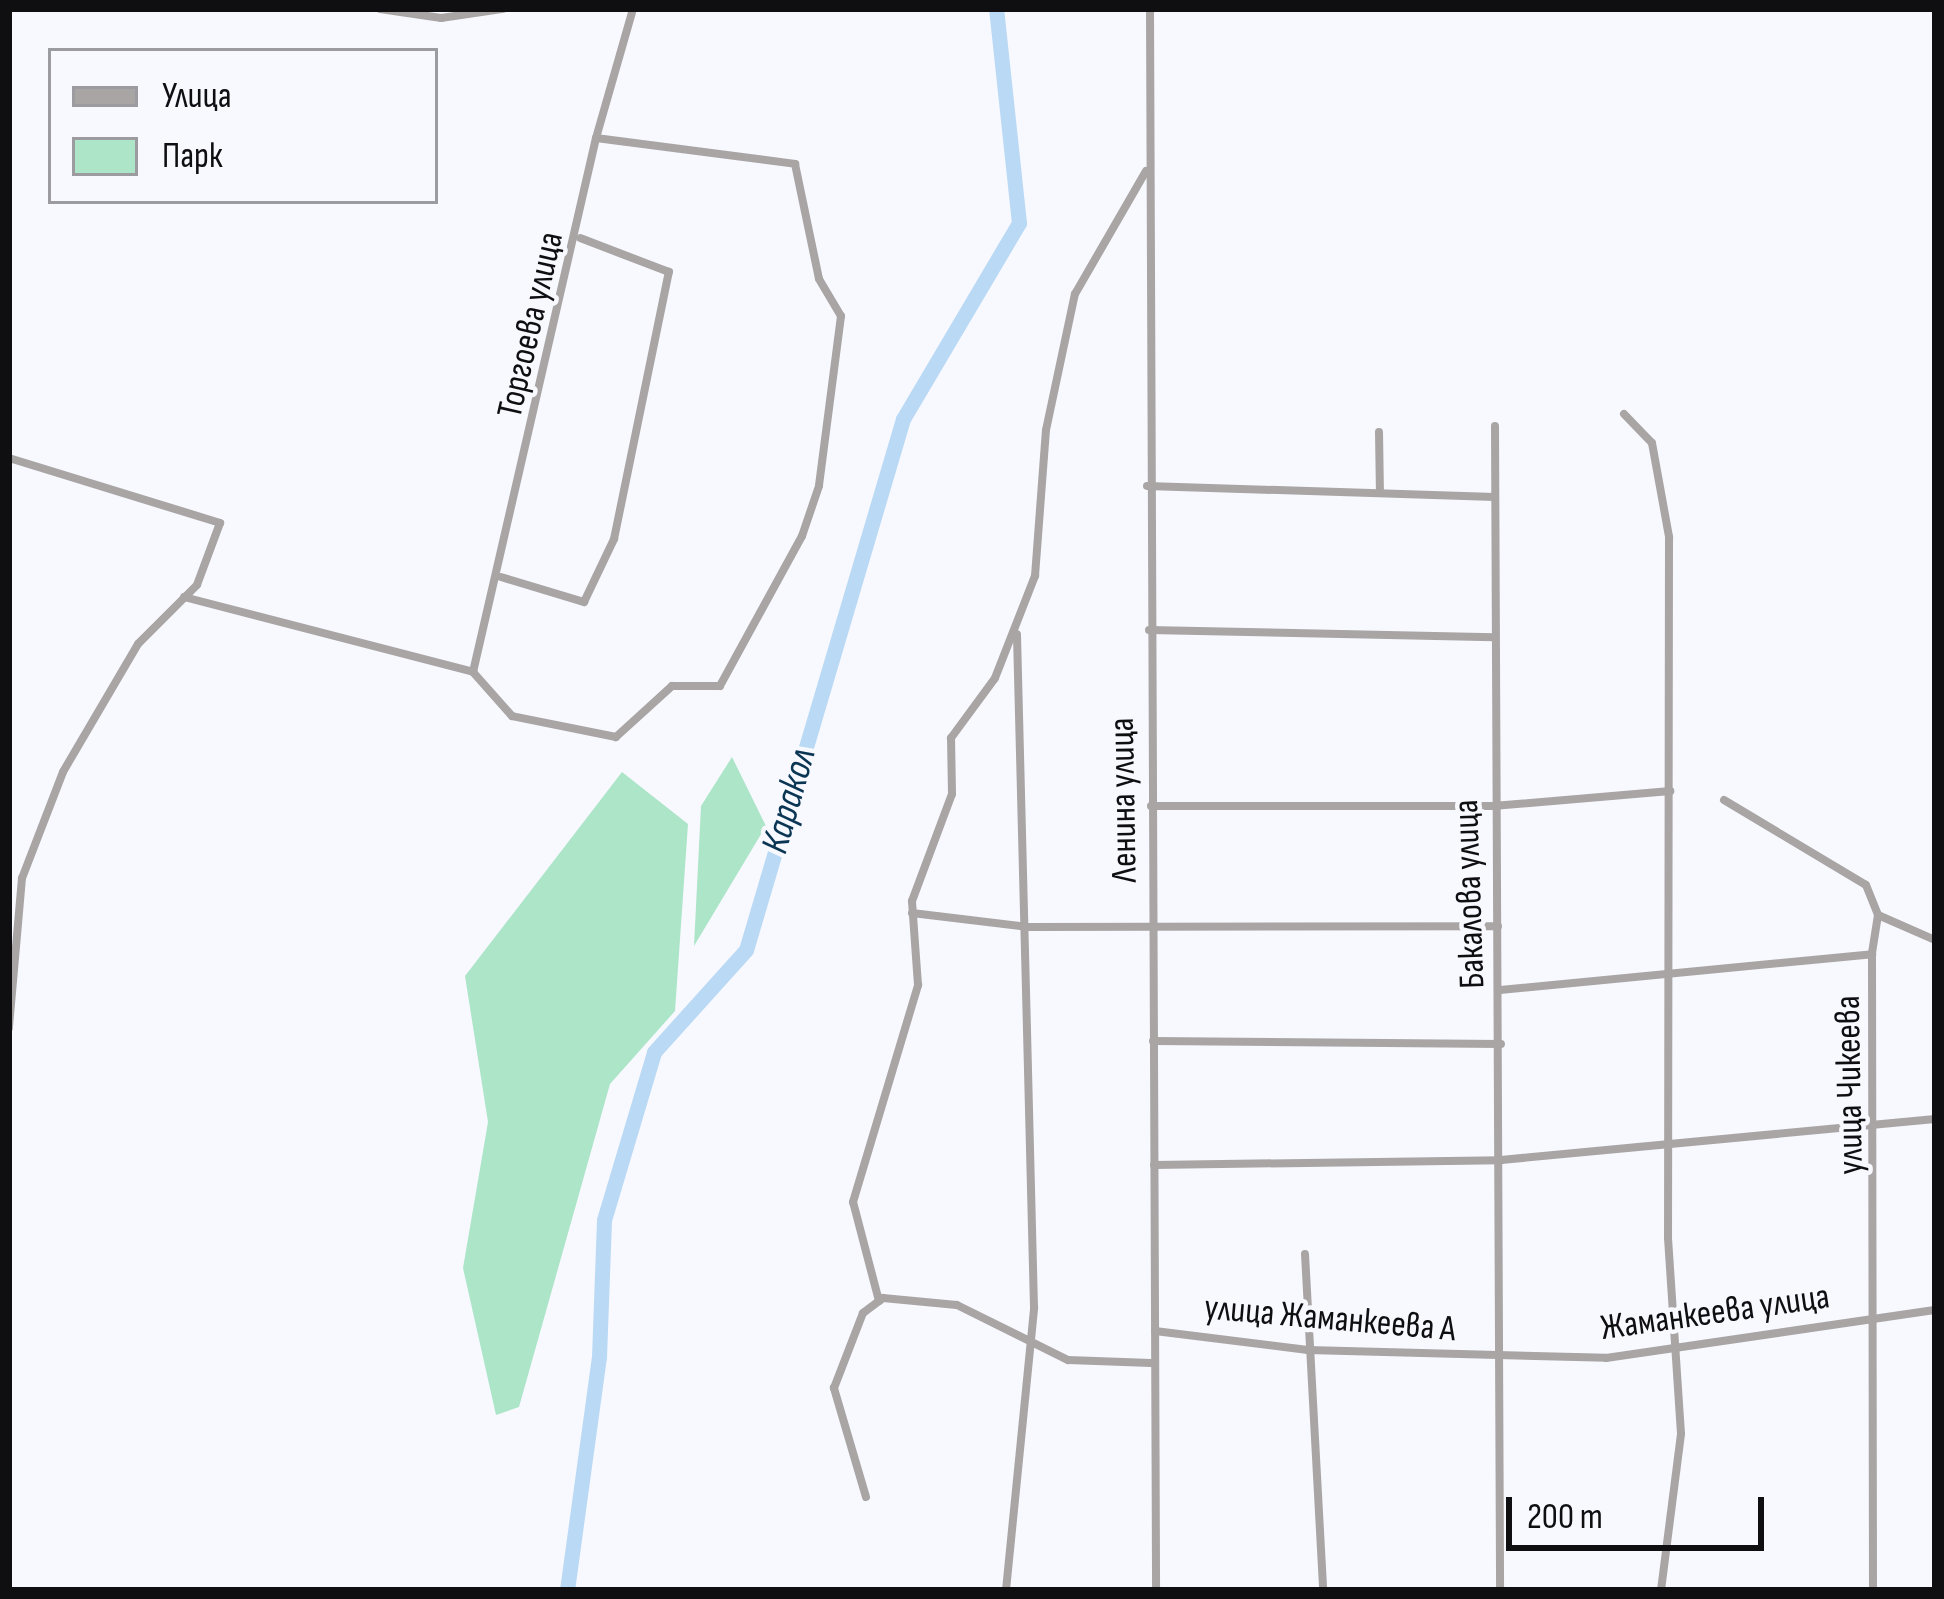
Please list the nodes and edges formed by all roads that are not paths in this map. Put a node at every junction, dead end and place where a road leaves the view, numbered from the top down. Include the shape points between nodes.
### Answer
1 (380, 9) edge
2 (502, 9) edge
3 (633, 9) edge
4 (1150, 9) edge
5 (596, 138) junction
6 (1147, 170) junction
7 (580, 238) junction
8 (1624, 414) dead end
9 (1496, 426) dead end
10 (1378, 432) dead end
11 (9, 458) edge
12 (1148, 486) junction
13 (1380, 494) junction
14 (1495, 497) junction
15 (501, 577) junction
16 (184, 597) junction
17 (1149, 630) junction
18 (1017, 633) junction
19 (1494, 637) junction
20 (473, 672) junction
21 (1670, 791) junction
22 (1724, 800) dead end
23 (1151, 806) junction
24 (1492, 806) junction
25 (911, 913) junction
26 (1878, 915) junction
27 (1152, 924) junction
28 (1498, 926) junction
29 (1028, 927) junction
30 (1935, 940) edge
31 (1872, 954) junction
32 (1671, 974) junction
33 (1500, 990) junction
34 (9, 1028) edge
35 (1153, 1041) junction
36 (1501, 1044) junction
37 (1935, 1119) edge
38 (1880, 1124) junction
39 (1671, 1144) junction
40 (1501, 1160) junction
41 (1154, 1165) junction
42 (1305, 1254) dead end
43 (879, 1301) junction
44 (1935, 1310) edge
45 (1880, 1318) junction
46 (1155, 1331) junction
47 (1032, 1346) junction
48 (1673, 1346) junction
49 (1309, 1350) junction
50 (1502, 1359) junction
51 (1151, 1363) junction
52 (866, 1497) dead end
53 (1006, 1590) edge
54 (1156, 1590) edge
55 (1324, 1590) edge
56 (1499, 1590) edge
57 (1661, 1590) edge
58 (1873, 1590) edge

1 - 2 street via 442,18
3 - 5 street, Торгоева улица
4 - 6 street, Ленина улица
5 - 7 street, Торгоева улица
5 - 20 street via 795,164 819,279 841,316 815,508 720,686 672,686 628,734 557,732 512,716
6 - 12 street, Ленина улица
6 - 18 street via 1075,294 1044,446 1041,548
7 - 15 street, Торгоева улица
7 - 15 street via 669,272 614,539 584,602
8 - 21 street via 1652,443 1670,537
9 - 14 street, Бакалова улица
10 - 13 street
11 - 16 street via 220,524
12 - 13 street
12 - 17 street, Ленина улица
13 - 14 street
14 - 19 street, Бакалова улица
15 - 20 street, Торгоева улица
16 - 20 street
16 - 34 street via 138,644 63,772 22,878
17 - 19 street
17 - 23 street, Ленина улица
18 - 25 street via 951,738 952,794
18 - 29 street
19 - 24 street, Бакалова улица
21 - 24 street
21 - 32 street
22 - 26 street via 1866,885
23 - 24 street
23 - 27 street, Ленина улица
24 - 28 street, Бакалова улица
25 - 29 street
25 - 43 street via 918,985 853,1202
26 - 30 street
26 - 31 street
27 - 28 street
27 - 29 street
27 - 35 street, Ленина улица
28 - 33 street, Бакалова улица
29 - 47 street
31 - 32 street, улица Чикеева
31 - 38 street, улица Чикеева
32 - 33 street, улица Чикеева
32 - 39 street
33 - 36 street, Бакалова улица
35 - 36 street
35 - 41 street, Ленина улица
36 - 40 street, Бакалова улица
37 - 38 street
38 - 39 street
38 - 45 street, улица Чикеева
39 - 40 street
39 - 48 street
40 - 41 street
40 - 50 street, Бакалова улица
41 - 46 street, Ленина улица
42 - 49 street
43 - 47 street via 957,1305
43 - 52 street via 862,1313 834,1388
44 - 45 street, Жаманкеева улица
45 - 48 street, Жаманкеева улица
45 - 58 street, улица Чикеева
46 - 49 street, улица Жаманкеева А
46 - 51 street, Ленина улица
47 - 51 street
47 - 53 street
48 - 50 street, Жаманкеева улица
48 - 57 street via 1681,1434
49 - 50 street, улица Жаманкеева А
49 - 55 street
50 - 56 street, Бакалова улица
51 - 54 street, Ленина улица

